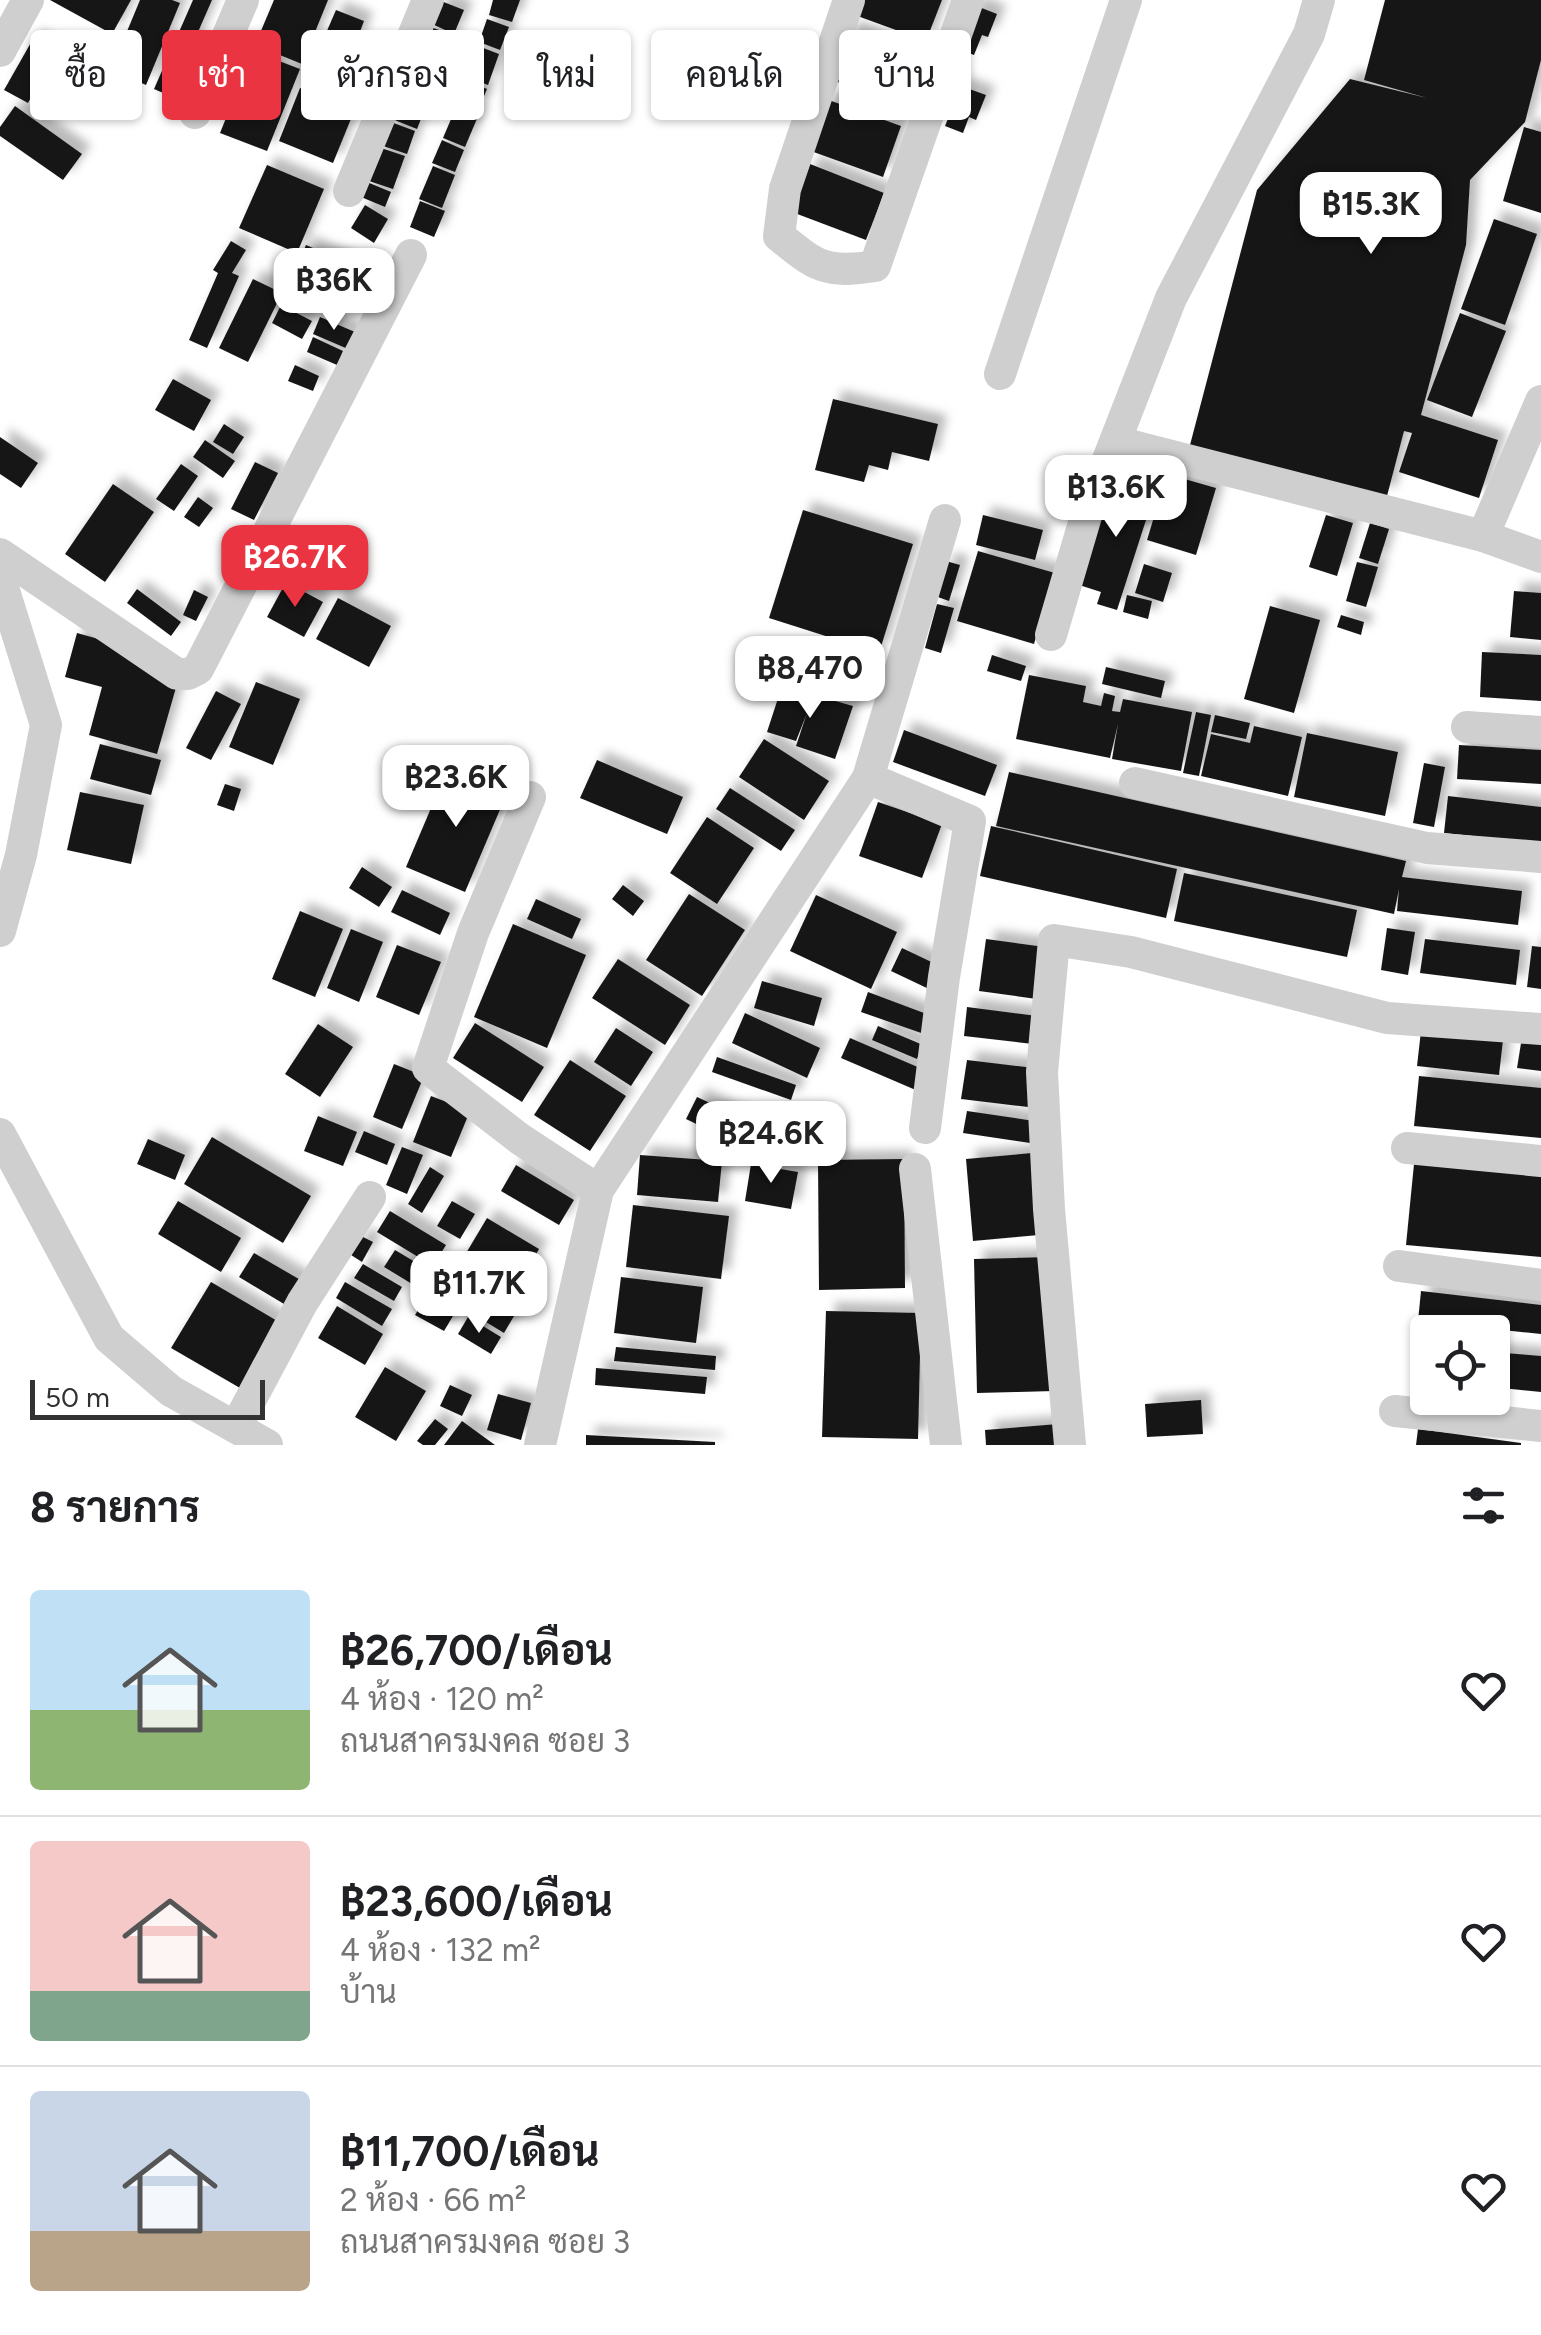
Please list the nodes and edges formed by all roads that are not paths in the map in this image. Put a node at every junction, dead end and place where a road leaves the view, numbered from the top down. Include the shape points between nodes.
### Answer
1 (28, 0) edge
2 (243, 0) edge
3 (428, 0) edge
4 (850, 0) edge
5 (968, 0) edge
6 (1126, 0) edge
7 (1318, 0) edge
8 (230, 30) edge
9 (0, 51) edge
10 (349, 191) dead end
11 (411, 254) dead end
12 (1000, 374) dead end
13 (1541, 401) edge
14 (1117, 442) junction
15 (945, 520) dead end
16 (1482, 536) junction
17 (0, 554) edge
18 (1541, 557) edge
19 (0, 578) edge
20 (1051, 635) dead end
21 (1468, 726) dead end
22 (1541, 732) edge
23 (868, 778) junction
24 (1135, 783) dead end
25 (530, 797) dead end
26 (1541, 857) edge
27 (0, 931) edge
28 (1541, 1028) edge
29 (925, 1128) dead end
30 (0, 1134) edge
31 (1407, 1148) dead end
32 (1541, 1161) edge
33 (916, 1169) dead end
34 (598, 1190) junction
35 (370, 1197) dead end
36 (1399, 1266) dead end
37 (1541, 1285) edge
38 (1395, 1411) dead end
39 (1541, 1426) edge
40 (236, 1427) junction
41 (266, 1445) edge
42 (540, 1445) edge
43 (946, 1445) edge
44 (1070, 1445) edge

1 - 9 street
2 - 8 street
3 - 10 street
4 - 5 street via 785,189 780,236 816,266 849,270 874,266
6 - 12 street
7 - 14 street via 1309,34 1171,298
11 - 17 street via 198,669 177,674
13 - 16 street
14 - 16 street
14 - 20 street via 1086,516
15 - 23 street
16 - 18 street
19 - 27 street via 46,725
21 - 22 street
23 - 29 street via 970,820
23 - 34 street
24 - 26 street via 1428,848
25 - 34 street via 473,933 428,1068
28 - 44 street via 1387,1018 1130,952 1054,940 1042,1072
30 - 40 street via 109,1338 172,1390
31 - 32 street
33 - 43 street
34 - 42 street
35 - 40 street via 302,1303
36 - 37 street
38 - 39 street
40 - 41 street

